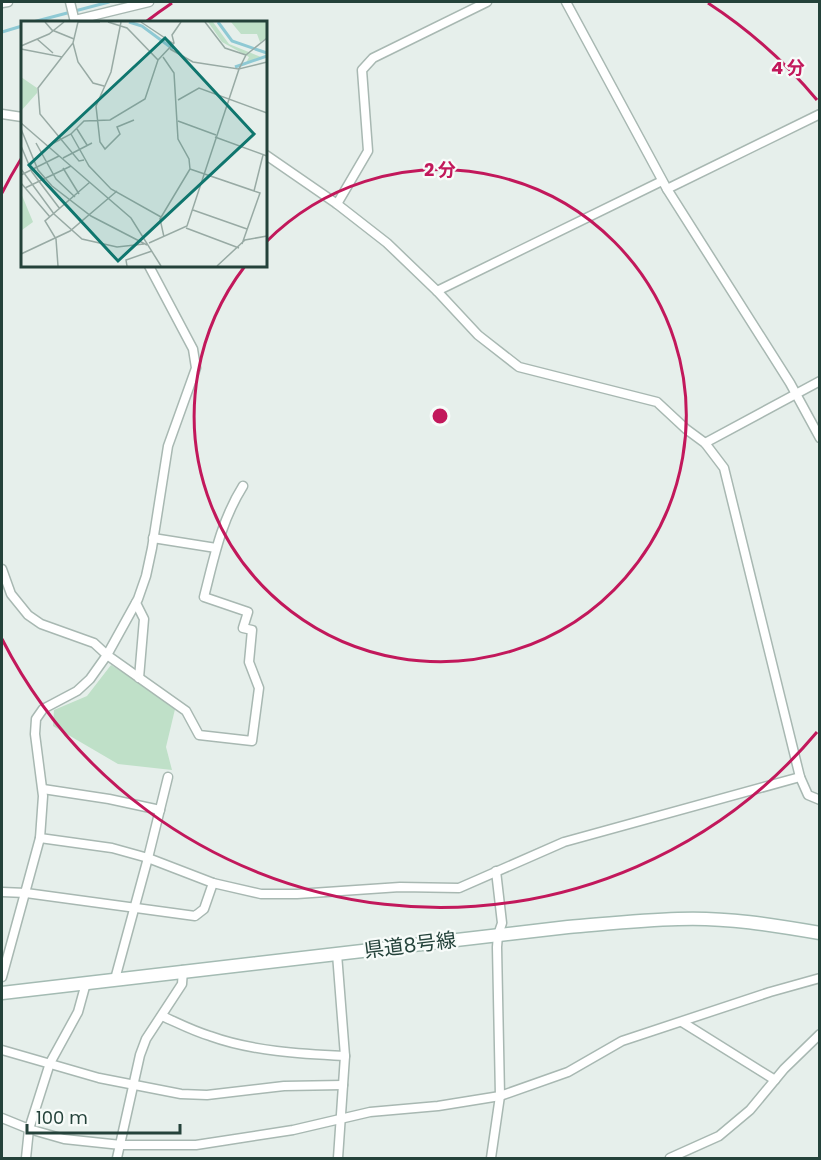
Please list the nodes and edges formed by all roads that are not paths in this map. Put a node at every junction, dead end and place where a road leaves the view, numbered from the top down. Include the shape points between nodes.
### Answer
1 (8, 2) edge
2 (70, 2) edge
3 (149, 2) edge
4 (487, 2) edge
5 (566, 2) edge
6 (2, 3) edge
7 (74, 19) edge
8 (2, 114) edge
9 (819, 114) edge
10 (21, 117) edge
11 (267, 156) edge
12 (664, 185) junction
13 (337, 204) junction
14 (150, 267) edge
15 (437, 291) junction
16 (819, 381) edge
17 (796, 393) junction
18 (819, 438) edge
19 (705, 443) junction
20 (243, 486) dead end
21 (153, 538) junction
22 (216, 548) junction
23 (2, 569) edge
24 (136, 603) junction
25 (107, 655) junction
26 (139, 678) junction
27 (168, 777) dead end
28 (800, 777) junction
29 (43, 789) junction
30 (819, 800) edge
31 (160, 810) junction
32 (40, 838) junction
33 (148, 858) junction
34 (496, 871) junction
35 (213, 883) junction
36 (2, 891) edge
37 (26, 893) junction
38 (135, 907) junction
39 (819, 933) edge
40 (498, 935) junction
41 (337, 954) junction
42 (183, 970) junction
43 (2, 977) edge
44 (819, 978) edge
45 (115, 979) junction
46 (86, 983) junction
47 (2, 993) edge
48 (162, 1016) junction
49 (682, 1022) junction
50 (819, 1034) edge
51 (2, 1050) edge
52 (345, 1056) junction
53 (50, 1063) junction
54 (775, 1080) junction
55 (133, 1085) junction
56 (343, 1085) junction
57 (500, 1096) junction
58 (2, 1118) edge
59 (341, 1119) junction
60 (29, 1129) junction
61 (121, 1145) junction
62 (26, 1158) edge
63 (117, 1158) edge
64 (338, 1158) edge
65 (491, 1158) edge
66 (670, 1158) edge

1 - 6 street
2 - 7 street
3 - 7 street
4 - 13 street via 373,58 362,70 368,151
5 - 12 street
8 - 10 street
9 - 12 street
11 - 13 street
12 - 15 street
12 - 17 street
13 - 15 street via 387,243
14 - 21 street via 193,349 196,362 168,446
15 - 19 street via 478,335 519,368 657,402
16 - 17 street
17 - 18 street
17 - 19 street
19 - 28 street via 724,468
20 - 22 street via 226,516
21 - 22 street
21 - 24 street
22 - 26 street via 204,597 248,612 243,628 252,630 249,662 259,688 252,741 199,735 186,711
23 - 25 street via 14,600 32,618 90,640
24 - 25 street
24 - 26 street via 144,619
25 - 26 street
25 - 29 street via 87,684 38,716 35,734
27 - 31 street
28 - 30 street via 808,795
28 - 34 street via 564,842
29 - 31 street
29 - 32 street
31 - 33 street
32 - 33 street via 100,845
32 - 37 street
33 - 35 street
33 - 38 street
34 - 35 street via 459,888 261,894
34 - 40 street via 502,923
35 - 38 street via 199,915
36 - 37 street
37 - 38 street
37 - 43 street
38 - 45 street
39 - 40 main road, 県道8号線 via 747,921 679,919
40 - 41 main road, 県道8号線
40 - 57 street
41 - 42 main road, 県道8号線
41 - 52 street
42 - 45 main road, 県道8号線
42 - 48 street via 182,984
44 - 49 street
45 - 46 main road, 県道8号線
46 - 47 main road, 県道8号線
46 - 53 street via 78,1012
48 - 52 street via 226,1041 297,1053
48 - 55 street via 146,1039
49 - 54 street
49 - 57 street via 622,1041 568,1072
50 - 54 street
51 - 53 street
52 - 56 street
53 - 55 street
53 - 60 street
54 - 66 street via 750,1110 719,1136
55 - 56 street via 195,1095
55 - 61 street
56 - 59 street
57 - 59 street
57 - 65 street
58 - 60 street
59 - 61 street via 196,1144
59 - 64 street
60 - 61 street
60 - 62 street
61 - 63 street

